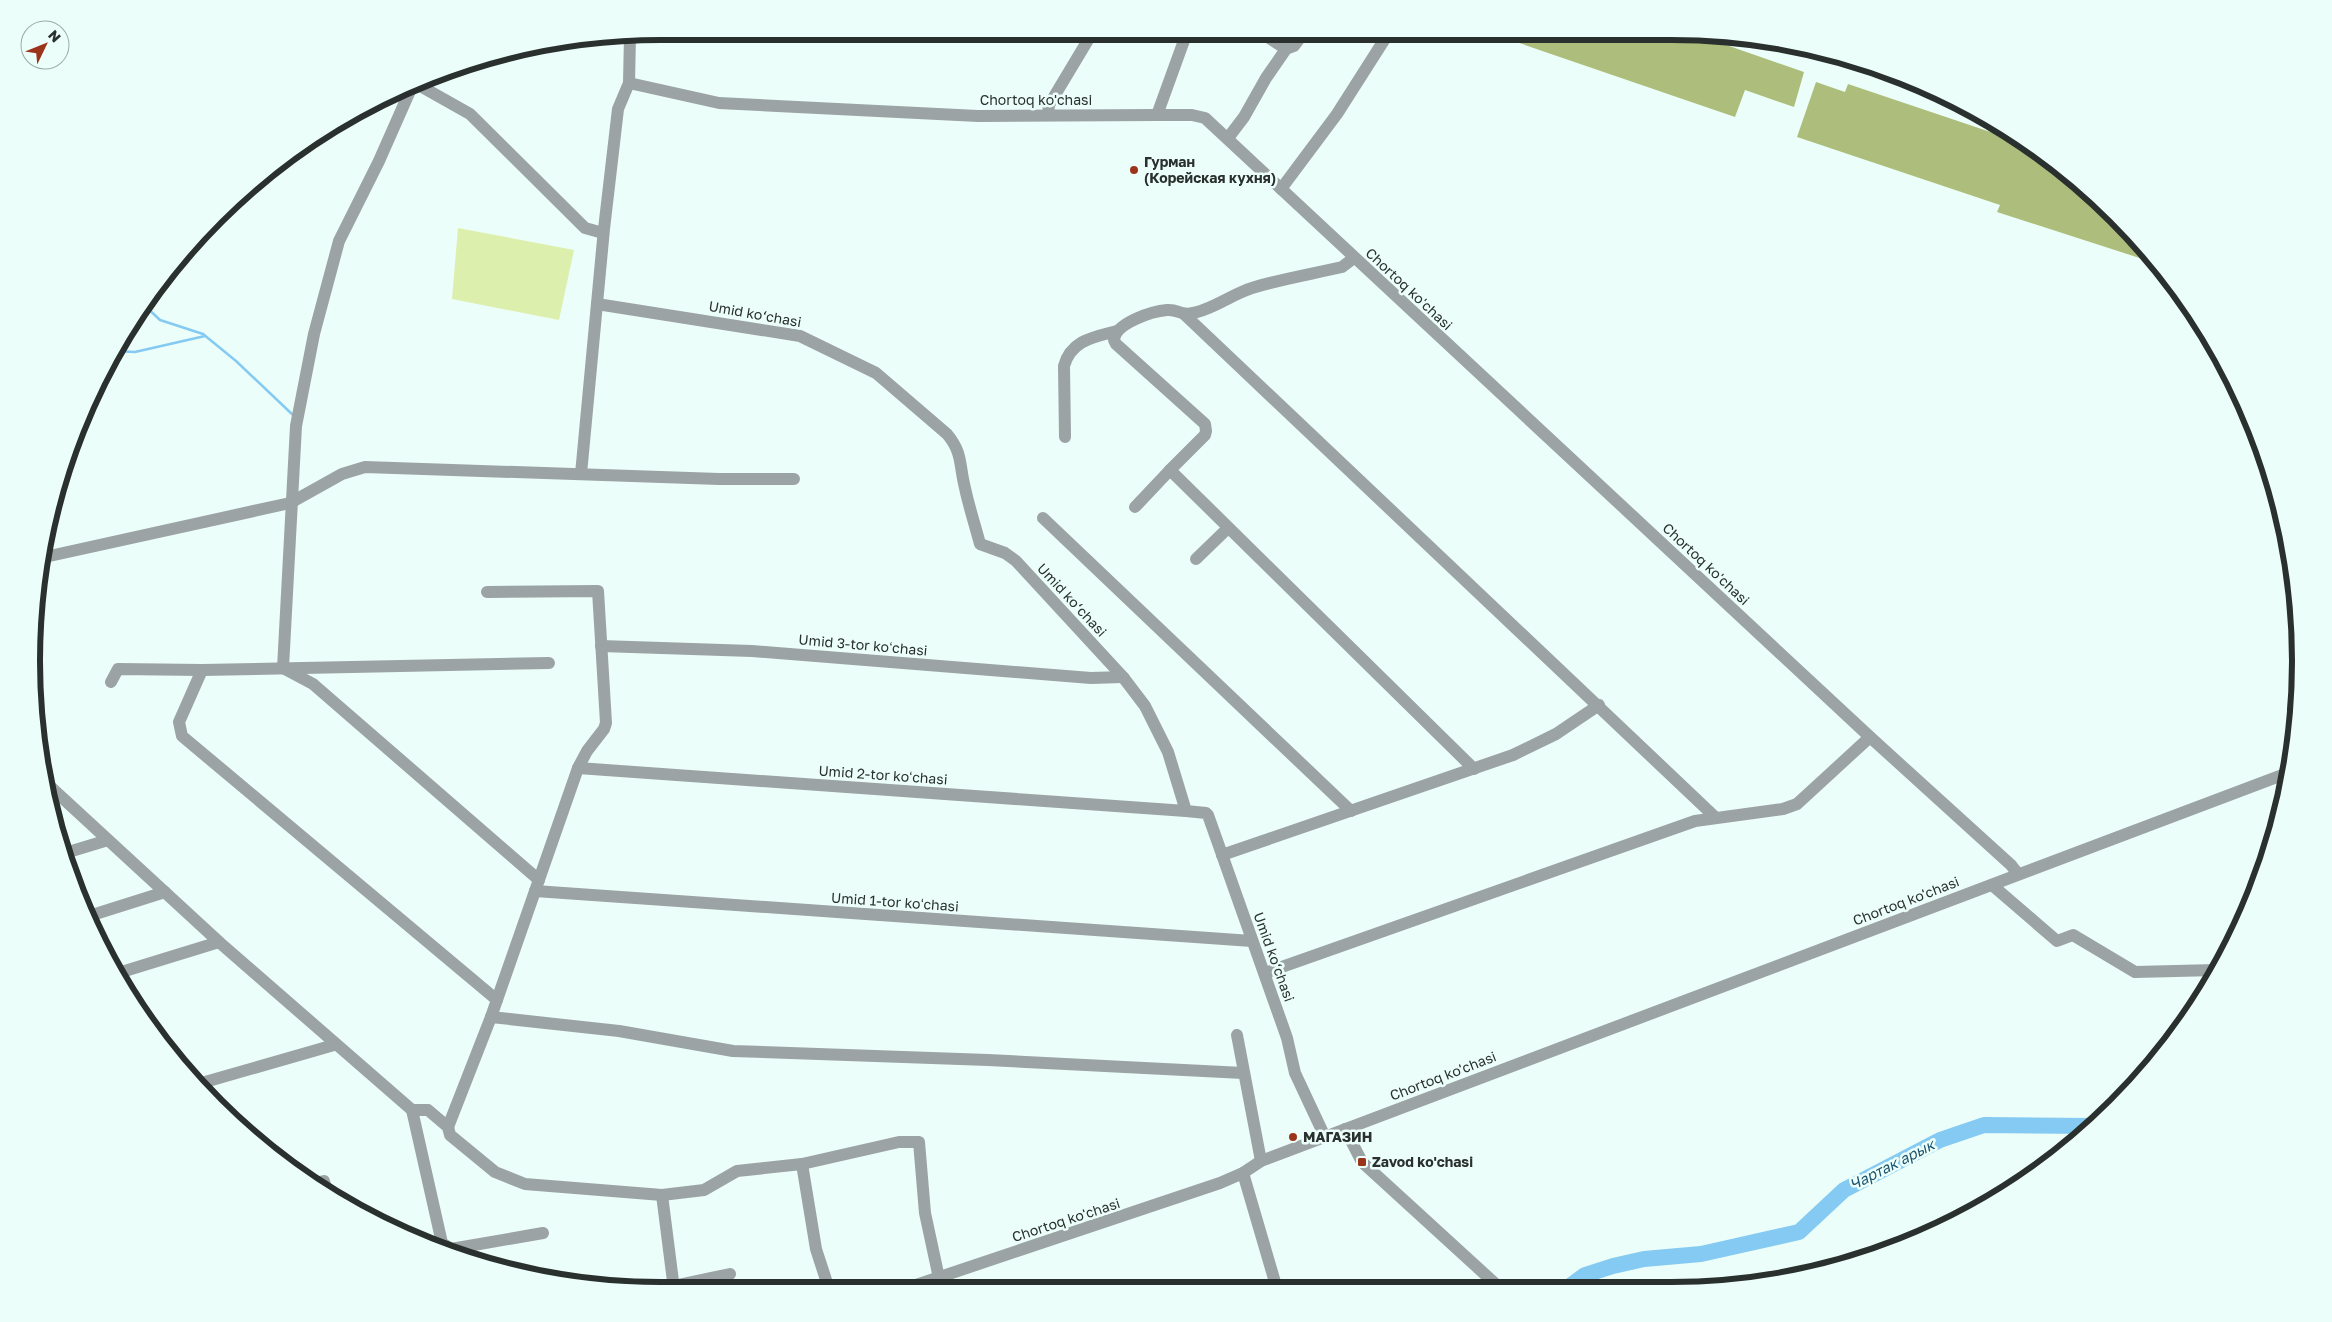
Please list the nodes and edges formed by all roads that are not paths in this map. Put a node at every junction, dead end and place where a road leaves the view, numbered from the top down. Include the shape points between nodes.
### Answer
1 (1088, 40) edge
2 (1184, 40) edge
3 (1272, 40) edge
4 (1298, 40) edge
5 (1384, 40) edge
6 (630, 41) edge
7 (1286, 49) junction
8 (629, 83) junction
9 (422, 87) edge
10 (409, 93) edge
11 (1157, 114) junction
12 (1048, 116) junction
13 (1228, 138) junction
14 (1281, 188) junction
15 (603, 233) junction
16 (1354, 258) junction
17 (597, 304) junction
18 (1185, 315) junction
19 (1117, 331) junction
20 (1065, 437) dead end
21 (1170, 470) junction
22 (581, 474) junction
23 (794, 478) dead end
24 (290, 503) junction
25 (1135, 507) dead end
26 (1043, 518) dead end
27 (1228, 528) junction
28 (49, 556) edge
29 (1196, 560) dead end
30 (487, 592) dead end
31 (601, 646) junction
32 (550, 663) dead end
33 (283, 668) junction
34 (202, 670) junction
35 (1123, 677) junction
36 (110, 682) dead end
37 (1599, 705) junction
38 (1870, 737) junction
39 (578, 768) junction
40 (1474, 769) junction
41 (2281, 775) edge
42 (54, 790) edge
43 (1186, 811) junction
44 (1351, 811) junction
45 (1715, 817) junction
46 (108, 840) junction
47 (70, 852) edge
48 (1222, 854) junction
49 (2018, 874) junction
50 (537, 885) junction
51 (1992, 885) junction
52 (165, 892) junction
53 (94, 914) edge
54 (1252, 941) junction
55 (219, 942) junction
56 (2209, 970) edge
57 (123, 971) edge
58 (1265, 973) junction
59 (497, 1000) junction
60 (491, 1017) junction
61 (1237, 1035) dead end
62 (334, 1044) junction
63 (1243, 1073) junction
64 (205, 1082) edge
65 (412, 1110) junction
66 (448, 1128) junction
67 (1346, 1129) junction
68 (1325, 1137) junction
69 (1261, 1161) junction
70 (802, 1164) junction
71 (1243, 1174) junction
72 (662, 1195) junction
73 (543, 1233) dead end
74 (444, 1243) edge
75 (454, 1247) edge
76 (730, 1274) dead end
77 (938, 1278) junction
78 (673, 1282) edge
79 (698, 1282) edge
80 (827, 1282) edge
81 (926, 1282) edge
82 (1275, 1282) edge
83 (1493, 1282) edge

1 - 12 street via 1049,105
2 - 11 street
3 - 7 street
4 - 7 street
5 - 14 street via 1337,114
6 - 8 street
7 - 13 street
8 - 12 street, Chortoq ko'chasi via 719,104 978,116
8 - 15 street via 618,109
9 - 15 street via 470,114 585,228
10 - 24 street via 339,240 314,334 297,421
11 - 12 street, Chortoq ko'chasi
11 - 13 street, Chortoq ko'chasi via 1199,116
13 - 14 street, Chortoq ko'chasi
14 - 16 street, Chortoq ko'chasi
15 - 17 street
16 - 18 street via 1342,267 1251,288 1199,312
16 - 38 street, Chortoq ko'chasi
17 - 22 street
17 - 35 street, Umid ko‘chasi via 800,336 876,373 956,445 980,544 1005,553 1016,561
18 - 19 street via 1166,310 1125,324
18 - 37 street
19 - 20 street via 1081,341 1067,355 1064,366
19 - 21 street via 1114,335 1116,344 1205,424 1204,435
21 - 25 street
21 - 27 street
22 - 23 street
22 - 24 street via 365,467 342,474
24 - 28 street
24 - 33 street
26 - 44 street
27 - 29 street
27 - 40 street
30 - 31 street via 598,591
31 - 35 street, Umid 3-tor koʻchasi via 752,651 1092,678
31 - 39 street via 606,723
32 - 33 street
33 - 34 street
33 - 50 street via 313,684
34 - 36 street via 118,669
34 - 59 street via 179,722 182,736
35 - 43 street, Umid ko‘chasi via 1145,706 1168,752
37 - 40 street via 1556,734
37 - 45 street
38 - 45 street via 1797,804 1784,809
38 - 49 street, Chortoq ko'chasi
39 - 43 street, Umid 2-tor koʻchasi
39 - 50 street
40 - 44 street
41 - 49 street, Chortoq ko'chasi
42 - 46 street
43 - 48 street, Umid ko‘chasi via 1208,814
44 - 48 street
45 - 58 street via 1695,821
46 - 47 street
46 - 52 street
48 - 54 street, Umid ko‘chasi
49 - 51 street, Chortoq ko'chasi
50 - 54 street, Umid 1-tor koʻchasi
50 - 59 street
51 - 56 street via 2058,941 2073,935 2135,972
51 - 67 street, Chortoq ko'chasi
52 - 53 street
52 - 55 street
54 - 58 street, Umid ko‘chasi
55 - 57 street
55 - 62 street
58 - 68 street, Umid ko‘chasi via 1295,1073
59 - 60 street
60 - 63 street via 619,1031 733,1051
60 - 66 street
61 - 63 street
62 - 64 street
62 - 65 street
63 - 69 street
65 - 66 street via 428,1110
65 - 74 street
66 - 72 street via 450,1135 484,1165 525,1184
67 - 68 street, Chortoq ko'chasi
67 - 83 street via 1362,1162
68 - 69 street, Chortoq ko'chasi
69 - 71 street, Chortoq ko'chasi
70 - 72 street via 738,1171 704,1190
70 - 77 street via 900,1142 919,1142 925,1212
70 - 80 street via 816,1249
71 - 77 street, Chortoq ko'chasi
71 - 82 street
72 - 78 street
73 - 75 street
76 - 79 street
77 - 81 street, Chortoq ko'chasi

